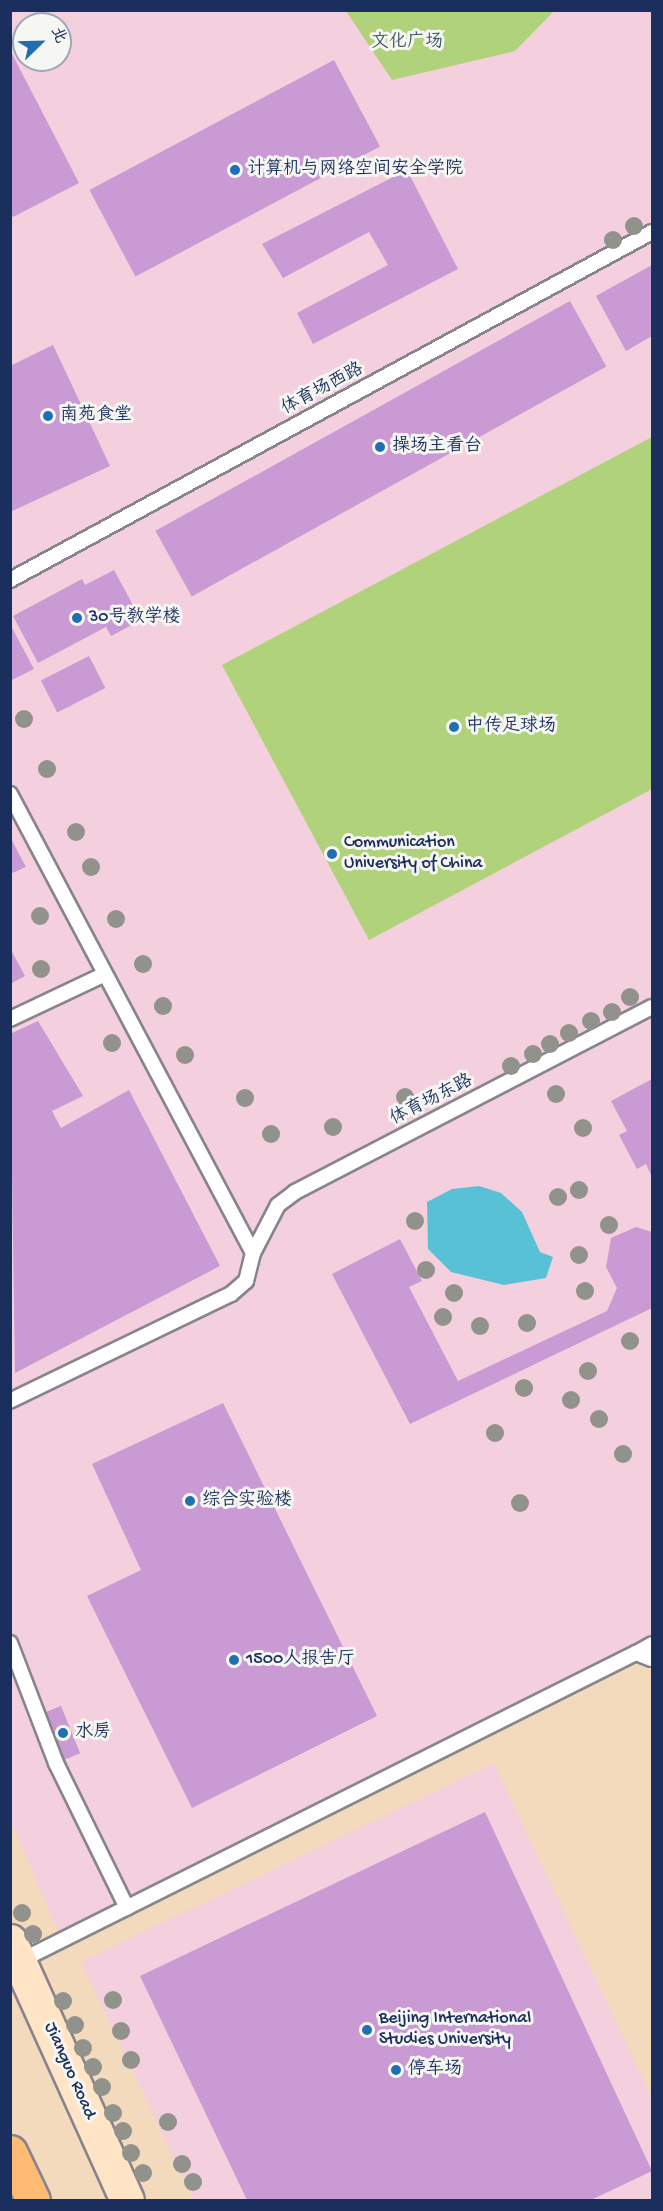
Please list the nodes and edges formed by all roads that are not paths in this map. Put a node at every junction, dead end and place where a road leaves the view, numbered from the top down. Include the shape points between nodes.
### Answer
1 (652, 232) edge
2 (10, 580) edge
3 (10, 794) edge
4 (105, 974) junction
5 (652, 1007) edge
6 (10, 1019) edge
7 (253, 1253) junction
8 (10, 1401) edge
9 (10, 1643) edge
10 (652, 1644) edge
11 (636, 1653) junction
12 (652, 1659) edge
13 (127, 1908) junction
14 (15, 1951) edge
15 (10, 2152) edge
16 (33, 2200) edge
17 (127, 2200) edge

1 - 2 lane, 体育场西路
3 - 4 lane
4 - 6 lane
4 - 7 lane
5 - 7 lane, 体育场东路 via 295,1192 278,1205
7 - 8 lane, 体育场东路 via 246,1281 231,1294
9 - 13 lane via 56,1763
10 - 11 lane
11 - 12 lane
11 - 13 lane
13 - 14 lane
14 - 17 main road, Jianguo Road
15 - 16 highway

